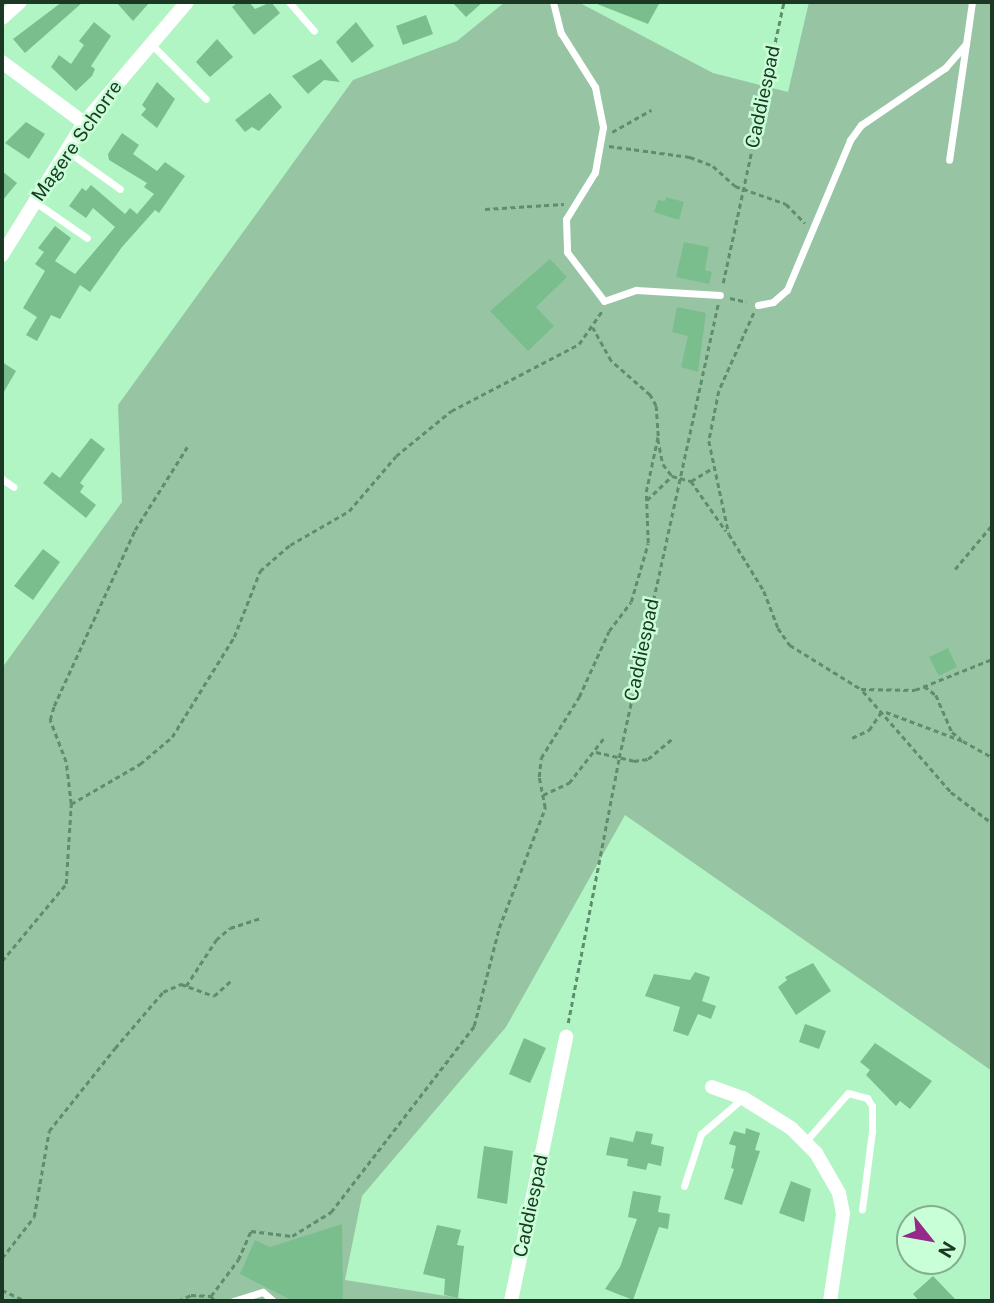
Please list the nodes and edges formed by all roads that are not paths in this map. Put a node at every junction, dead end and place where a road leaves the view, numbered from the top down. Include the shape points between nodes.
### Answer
1 (20, 2) edge
2 (187, 2) edge
3 (289, 2) edge
4 (553, 2) edge
5 (972, 2) edge
6 (2, 18) edge
7 (314, 32) dead end
8 (149, 42) junction
9 (965, 44) junction
10 (2, 62) edge
11 (206, 99) dead end
12 (84, 124) junction
13 (67, 151) junction
14 (949, 160) dead end
15 (120, 189) dead end
16 (35, 202) junction
17 (88, 238) dead end
18 (2, 255) edge
19 (720, 295) road end
20 (758, 305) road end
21 (2, 479) edge
22 (14, 487) dead end
23 (566, 1037) road end
24 (712, 1087) dead end
25 (743, 1098) junction
26 (805, 1142) junction
27 (684, 1186) dead end
28 (862, 1209) dead end
29 (233, 1301) edge
30 (273, 1301) edge
31 (511, 1301) edge
32 (830, 1301) edge

1 - 6 street
2 - 8 street, Magere Schorre
3 - 7 lane
4 - 19 lane via 561,33 595,87 603,141 595,172 574,202 564,236 567,252 604,301 636,290
5 - 9 lane
8 - 11 lane
8 - 12 street, Magere Schorre
9 - 14 lane
9 - 20 lane via 945,68 861,125 850,140 787,290 773,302
10 - 12 street
12 - 13 street, Magere Schorre
13 - 15 lane
13 - 16 street, Magere Schorre
16 - 17 lane
16 - 18 street, Magere Schorre
21 - 22 lane
23 - 31 street, Caddiespad
24 - 25 street
25 - 26 street
25 - 27 lane via 701,1134
26 - 28 lane via 848,1093 867,1098 872,1106 872,1131
26 - 32 street via 839,1192 843,1213
29 - 30 lane via 263,1292

